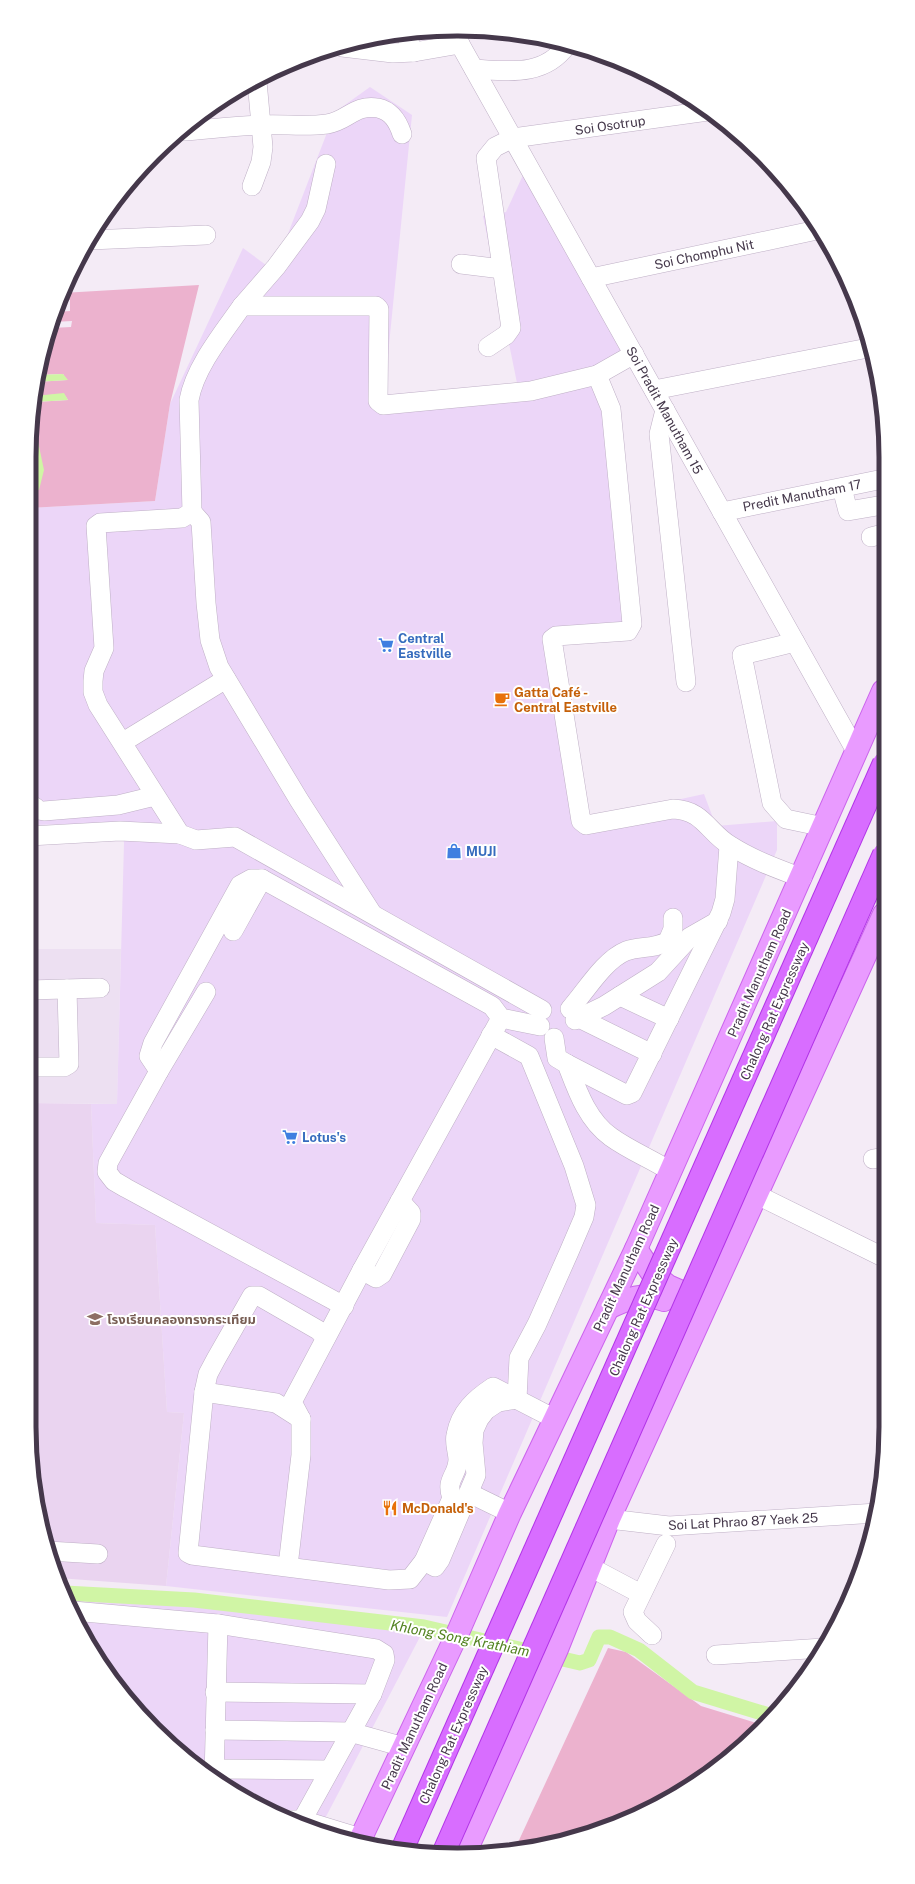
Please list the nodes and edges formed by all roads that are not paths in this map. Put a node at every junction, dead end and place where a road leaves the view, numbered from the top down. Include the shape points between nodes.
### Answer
1 (456, 37) edge
2 (408, 39) edge
3 (355, 48) edge
4 (564, 49) edge
5 (414, 52) junction
6 (474, 69) junction
7 (258, 86) edge
8 (700, 113) edge
9 (262, 125) junction
10 (192, 130) edge
11 (402, 134) dead end
12 (513, 138) junction
13 (326, 164) dead end
14 (252, 186) dead end
15 (813, 231) edge
16 (206, 235) dead end
17 (97, 240) edge
18 (461, 264) dead end
19 (502, 269) junction
20 (591, 278) junction
21 (242, 306) junction
22 (488, 347) dead end
23 (865, 349) edge
24 (634, 354) junction
25 (597, 375) junction
26 (654, 390) junction
27 (665, 410) junction
28 (879, 480) edge
29 (842, 488) junction
30 (879, 506) edge
31 (192, 512) junction
32 (722, 512) junction
33 (795, 642) junction
34 (226, 679) junction
35 (686, 682) dead end
36 (879, 700) edge
37 (120, 737) junction
38 (856, 751) junction
39 (879, 774) edge
40 (155, 796) junction
41 (36, 808) edge
42 (824, 827) junction
43 (180, 834) junction
44 (36, 836) edge
45 (729, 846) junction
46 (879, 865) edge
47 (802, 878) junction
48 (262, 879) junction
49 (372, 914) junction
50 (672, 918) dead end
51 (718, 921) junction
52 (879, 925) edge
53 (233, 931) dead end
54 (100, 988) dead end
55 (67, 989) junction
56 (36, 990) edge
57 (206, 992) dead end
58 (620, 996) junction
59 (575, 1015) junction
60 (501, 1018) junction
61 (541, 1018) junction
62 (670, 1019) junction
63 (491, 1035) junction
64 (554, 1038) junction
65 (652, 1054) junction
66 (567, 1064) junction
67 (36, 1067) edge
68 (159, 1071) junction
69 (670, 1171) junction
70 (757, 1195) junction
71 (636, 1249) junction
72 (879, 1255) edge
73 (719, 1278) junction
74 (344, 1306) junction
75 (608, 1308) junction
76 (693, 1335) junction
77 (326, 1337) junction
78 (204, 1392) junction
79 (517, 1399) junction
80 (301, 1419) junction
81 (555, 1419) junction
82 (469, 1493) junction
83 (510, 1513) junction
84 (870, 1513) edge
85 (610, 1519) junction
86 (666, 1544) dead end
87 (54, 1551) edge
88 (98, 1554) dead end
89 (424, 1561) junction
90 (288, 1566) junction
91 (590, 1567) junction
92 (641, 1594) junction
93 (78, 1611) edge
94 (218, 1624) junction
95 (652, 1635) dead end
96 (816, 1648) edge
97 (716, 1655) dead end
98 (215, 1692) junction
99 (372, 1694) junction
100 (215, 1730) junction
101 (350, 1732) junction
102 (404, 1747) junction
103 (214, 1770) edge
104 (329, 1770) junction
105 (217, 1773) edge
106 (299, 1817) edge
107 (361, 1837) edge
108 (405, 1844) edge
109 (446, 1848) edge
110 (467, 1848) edge

1 - 5 street
1 - 6 street, Soi Pradit Manutham 15
2 - 5 street
3 - 5 street via 393,53
4 - 6 street via 546,65 532,69
6 - 12 street, Soi Pradit Manutham 15
7 - 9 street
8 - 12 street, Soi Osotrup
9 - 10 street
9 - 11 street via 328,124 358,109 370,107 392,116
9 - 14 street via 261,162
12 - 19 street, Soi Osotrup via 495,147 486,158
12 - 20 street, Soi Pradit Manutham 15
13 - 21 street via 316,209 310,221 276,267
15 - 20 street, Soi Chomphu Nit
16 - 17 street
18 - 19 street
19 - 22 street, Soi Osotrup via 511,328 506,335
20 - 24 street, Soi Pradit Manutham 15
21 - 25 street via 376,306 379,309 378,401 383,405 531,391
21 - 31 street via 191,387 189,400
23 - 26 street
24 - 25 street
24 - 26 street, Soi Pradit Manutham 15
25 - 45 street via 611,408 632,624 628,631 556,636 552,639 581,821 586,825 682,809 692,812
26 - 27 street, Soi Pradit Manutham 15
27 - 32 street, Soi Pradit Manutham 15
27 - 35 street via 659,434
28 - 29 street, Predit Manutham 17
29 - 30 street via 848,511
29 - 32 street, Predit Manutham 17
31 - 34 street via 201,522 210,640
31 - 37 street via 182,518 100,523 96,526 104,648 94,671 93,692 98,705
32 - 33 street, Soi Pradit Manutham 15
33 - 38 street, Soi Pradit Manutham 15
33 - 42 street via 742,655 772,803 786,819
34 - 37 street
34 - 49 street
36 - 38 main road, Pradit Manutham Road
37 - 40 street
38 - 42 main road, Pradit Manutham Road
39 - 108 highway, Chalong Rat Expressway, bridge
40 - 41 street via 118,805 44,811
40 - 43 street
42 - 47 main road, Pradit Manutham Road
43 - 44 street via 124,832
43 - 49 street via 196,840 235,837
45 - 47 street
45 - 51 street via 725,899
46 - 109 highway, bridge
47 - 69 main road, Pradit Manutham Road
48 - 53 street
48 - 60 street via 492,1006
48 - 68 street via 251,879 240,885 152,1044 149,1056
49 - 61 street
50 - 59 street via 673,930 668,941 618,956 597,975
51 - 58 street via 690,936 658,972
51 - 62 street
52 - 70 main road
54 - 55 street
55 - 56 street
55 - 67 street via 69,1064 64,1067
57 - 68 street
58 - 59 street
58 - 62 street
59 - 61 street via 566,1005 556,1002 546,1006
59 - 64 street via 574,1025 569,1034
59 - 65 street
60 - 61 street
60 - 63 street
61 - 64 street via 545,1034
62 - 65 street
63 - 74 street
63 - 79 street via 529,1056 574,1166 586,1205 584,1217 569,1252 519,1358
64 - 66 street via 557,1058
65 - 66 street via 630,1095
66 - 69 street via 588,1111 602,1130
68 - 74 street via 108,1163 108,1172 114,1181
69 - 71 main road, Pradit Manutham Road
70 - 72 street
70 - 73 main road
71 - 73 main road via 652,1273 668,1286 684,1293 700,1293
71 - 75 main road, Pradit Manutham Road
73 - 76 main road
74 - 77 street
75 - 76 main road via 639,1296 657,1297 674,1304 689,1323
75 - 81 main road, Pradit Manutham Road
76 - 85 main road
77 - 78 street via 259,1296 253,1296 208,1374
77 - 80 street via 292,1402
78 - 80 street via 276,1403
78 - 90 street via 188,1553
79 - 81 street
79 - 82 street via 498,1402 486,1410 479,1419 474,1430 473,1443 476,1475
79 - 89 street via 493,1387 476,1398 464,1413 456,1435 458,1460 448,1488 452,1498
80 - 90 street via 301,1455
81 - 83 main road, Pradit Manutham Road
82 - 83 street
82 - 89 street via 440,1560 435,1567
83 - 102 main road, Pradit Manutham Road
84 - 85 street, Soi Lat Phrao 87 Yaek 25 via 669,1526
85 - 91 main road
86 - 92 street
87 - 88 street
89 - 90 street via 410,1580
91 - 92 street
91 - 110 main road via 547,1672
92 - 95 street via 634,1616
93 - 94 street
94 - 98 street
94 - 99 street via 376,1649 382,1652 385,1660
96 - 97 street
98 - 99 street
98 - 100 street
99 - 101 street
100 - 101 street
100 - 103 street
101 - 102 street
101 - 104 street
102 - 107 main road, Pradit Manutham Road
104 - 105 street
104 - 106 street

